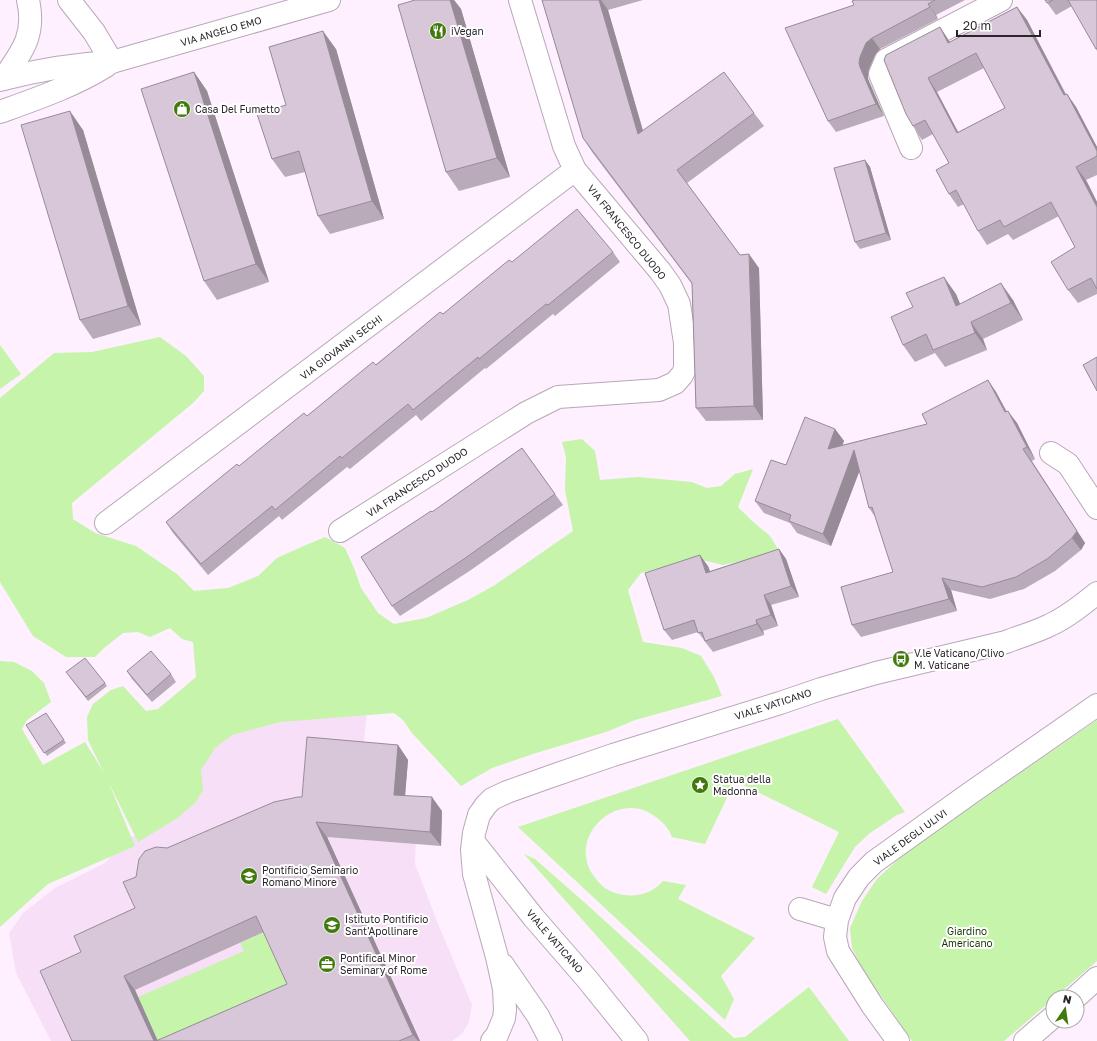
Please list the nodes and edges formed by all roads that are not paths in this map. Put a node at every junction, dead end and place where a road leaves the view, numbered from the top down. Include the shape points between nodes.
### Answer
1 (28, 0) edge
2 (69, 0) edge
3 (329, 0) edge
4 (520, 0) edge
5 (1001, 0) edge
6 (289, 5) edge
7 (112, 62) junction
8 (2, 80) edge
9 (0, 112) edge
10 (911, 148) edge
11 (575, 170) junction
12 (1051, 452) dead end
13 (1097, 508) edge
14 (106, 523) dead end
15 (340, 531) dead end
16 (1097, 593) edge
17 (1097, 705) edge
18 (473, 841) junction
19 (800, 909) dead end
20 (837, 920) junction
21 (497, 958) junction
22 (1097, 978) edge
23 (1085, 989) edge
24 (1045, 1024) edge
25 (497, 1034) edge
26 (551, 1041) edge
27 (637, 1041) edge
28 (898, 1041) edge
29 (1025, 1041) edge

1 - 8 street via 28,36 20,55
2 - 7 street via 94,32
3 - 6 street, VIA ANGELO EMO
4 - 11 street, VIA FRANCESCO DUODO via 564,146
5 - 10 street via 886,60 880,74
6 - 7 street, VIA ANGELO EMO
7 - 8 street, VIA ANGELO EMO via 65,67
7 - 9 street, VIA ANGELO EMO via 78,81
11 - 14 street, VIA GIOVANNI SECHI
11 - 15 street, VIA FRANCESCO DUODO via 670,285 679,304 685,343 685,369 682,375 675,383 659,390 558,397 526,412
12 - 13 street via 1068,464
16 - 18 street, VIALE VATICANO via 1063,618 1006,642 820,689 613,755 507,792 492,799 482,809
17 - 20 street, VIALE DEGLI ULIVI via 874,862 859,877 845,898
18 - 21 street, VIALE VATICANO via 474,874
18 - 27 street, VIALE VATICANO
19 - 20 street
20 - 28 street, VIALE DEGLI ULIVI via 835,936 838,951
21 - 25 street, VIALE VATICANO via 506,1010
21 - 26 street, VIALE VATICANO via 538,1016
22 - 23 street
24 - 29 street

